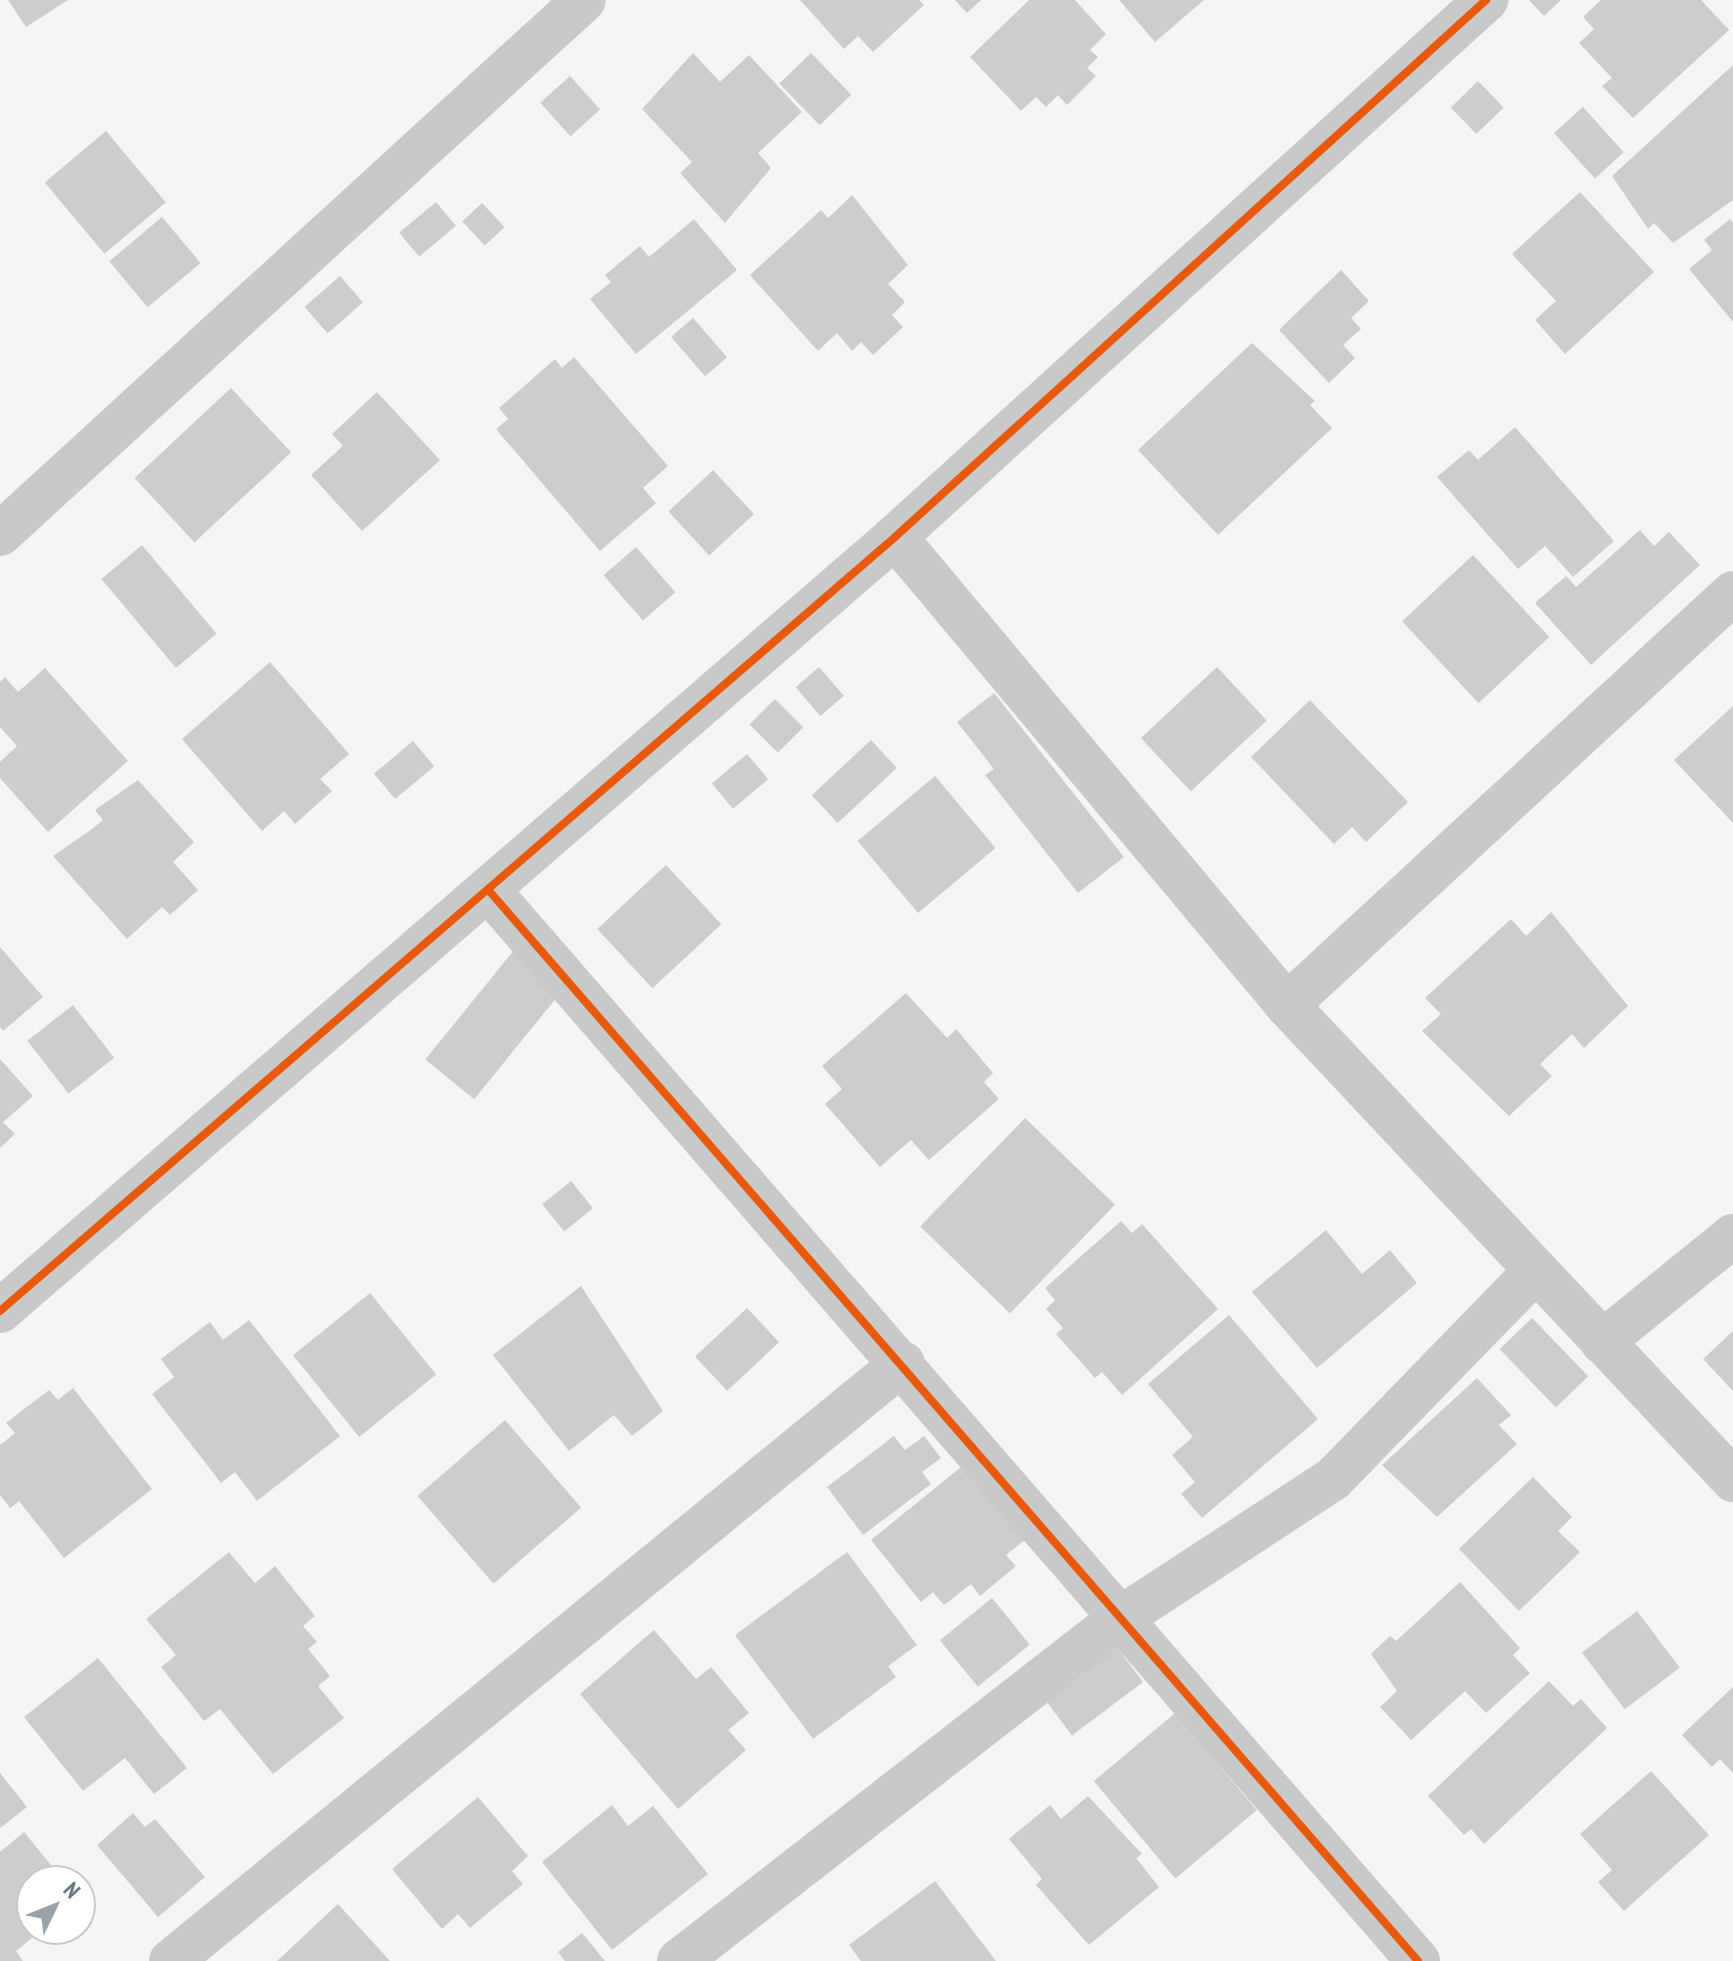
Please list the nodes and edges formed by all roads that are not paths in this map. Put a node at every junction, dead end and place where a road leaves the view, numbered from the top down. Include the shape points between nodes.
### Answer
1 (584, 0) edge
2 (1486, 0) edge
3 (0, 534) edge
4 (895, 537) junction
5 (1733, 593) edge
6 (491, 893) junction
7 (1287, 1005) junction
8 (1733, 1236) edge
9 (1534, 1272) junction
10 (0, 1311) edge
11 (1602, 1342) junction
12 (903, 1363) junction
13 (1733, 1480) edge
14 (1122, 1617) junction
15 (171, 1961) edge
16 (679, 1961) edge
17 (1418, 1961) edge

1 - 3 street
2 - 4 street
4 - 6 street
4 - 7 street
5 - 7 street
6 - 10 street
6 - 12 street
7 - 9 street
8 - 11 street
9 - 11 street
9 - 14 street via 1333,1479
11 - 13 street
12 - 14 street
12 - 15 street
14 - 16 street
14 - 17 street

